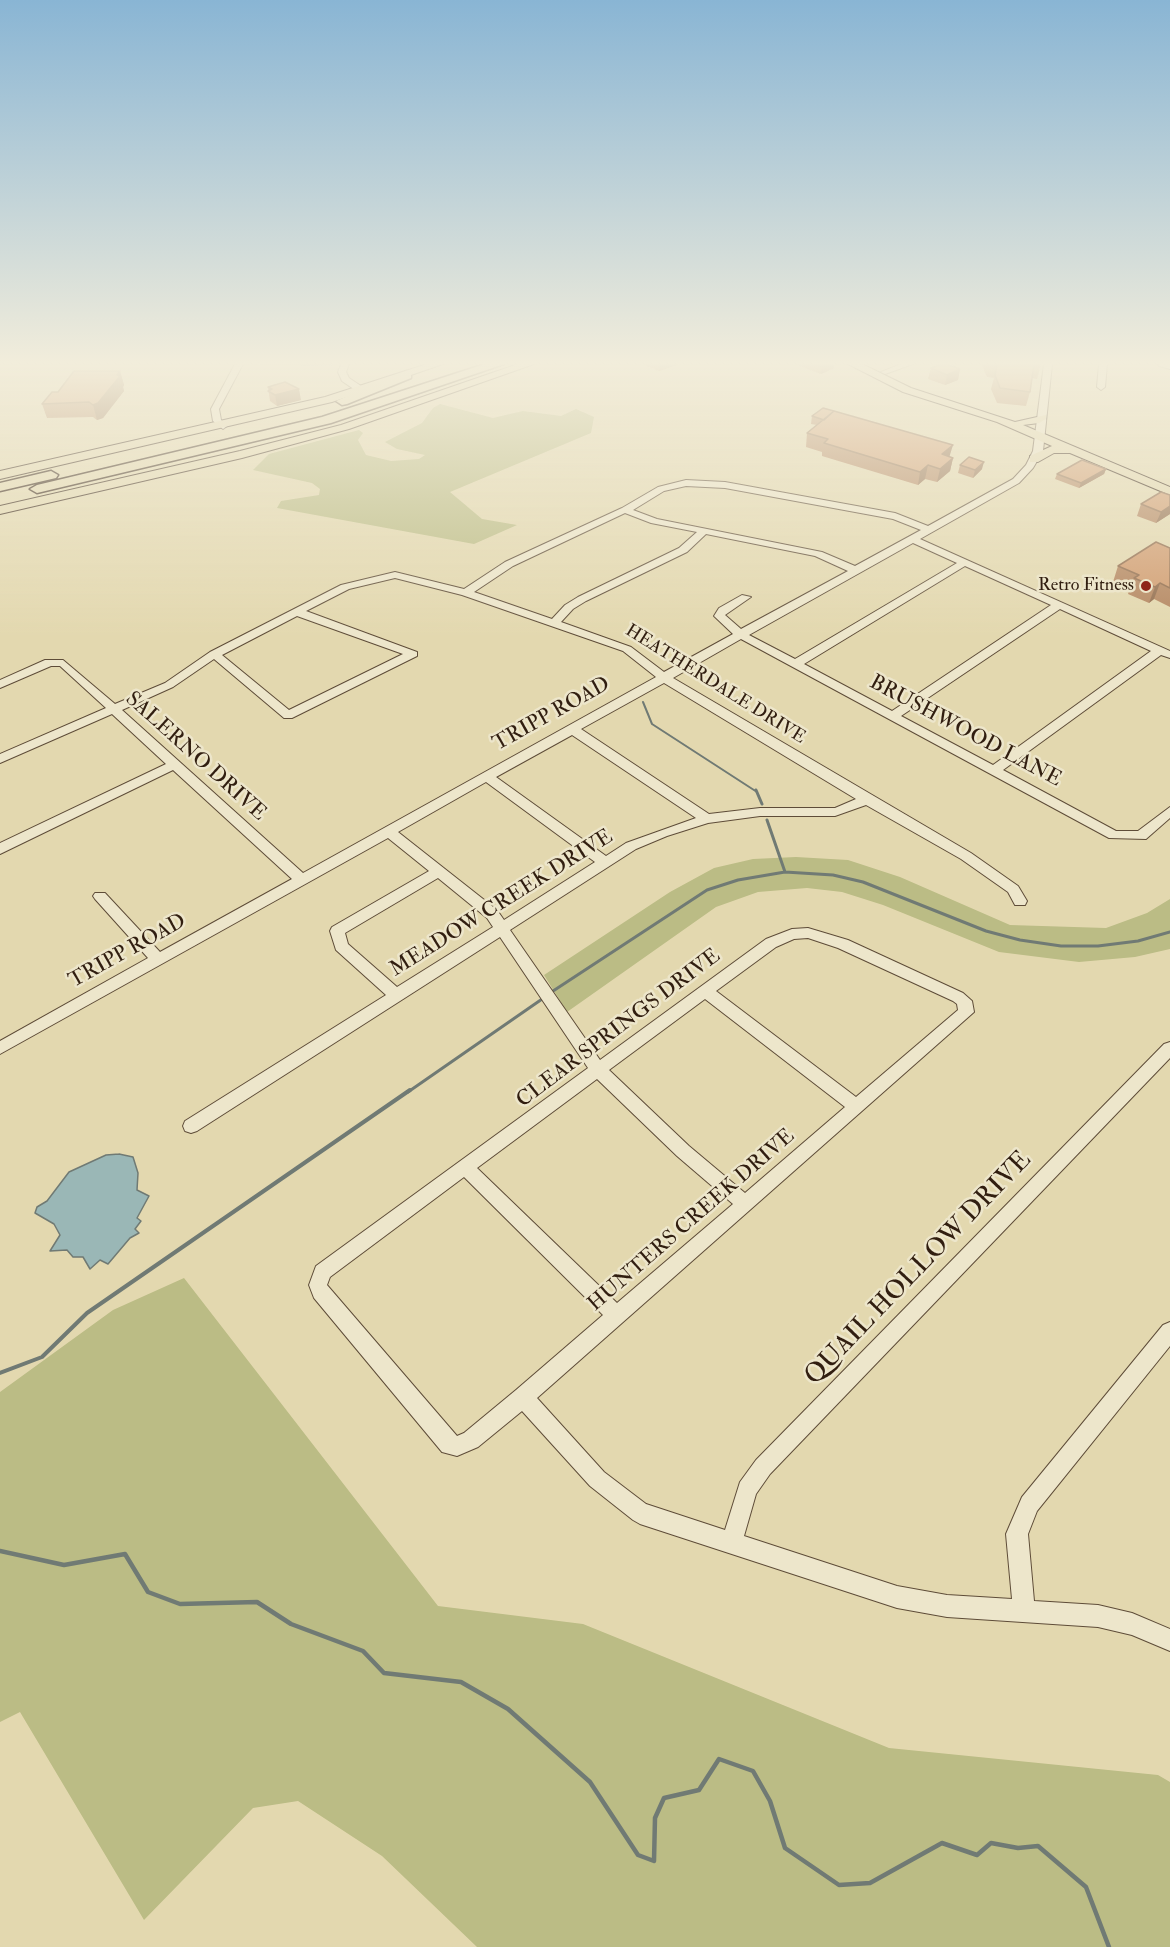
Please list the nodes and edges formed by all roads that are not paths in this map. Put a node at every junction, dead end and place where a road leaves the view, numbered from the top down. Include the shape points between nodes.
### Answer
1 (92, 455) edge
2 (146, 455) edge
3 (180, 455) edge
4 (237, 455) edge
5 (238, 455) edge
6 (1036, 455) edge
7 (1042, 455) edge
8 (1084, 455) edge
9 (1096, 455) edge
10 (1035, 459) junction
11 (0, 475) edge
12 (1170, 482) edge
13 (0, 487) edge
14 (37, 489) junction
15 (1170, 491) edge
16 (0, 497) edge
17 (0, 510) edge
18 (625, 510) junction
19 (928, 529) junction
20 (704, 531) junction
21 (911, 538) junction
22 (965, 562) junction
23 (855, 570) junction
24 (466, 593) junction
25 (746, 597) dead end
26 (1059, 605) junction
27 (300, 613) junction
28 (555, 622) junction
29 (740, 634) junction
30 (1165, 652) edge
31 (214, 654) junction
32 (797, 663) junction
33 (663, 677) junction
34 (0, 684) edge
35 (114, 709) junction
36 (893, 716) junction
37 (570, 728) junction
38 (0, 759) edge
39 (174, 765) junction
40 (994, 770) junction
41 (486, 776) junction
42 (866, 799) junction
43 (1170, 811) edge
44 (707, 819) junction
45 (388, 831) junction
46 (0, 849) edge
47 (606, 863) junction
48 (438, 872) junction
49 (301, 879) junction
50 (100, 896) dead end
51 (1020, 901) dead end
52 (502, 929) junction
53 (158, 960) junction
54 (705, 991) junction
55 (397, 996) junction
56 (967, 1006) joint
57 (0, 1048) edge
58 (1170, 1048) edge
59 (598, 1070) junction
60 (857, 1107) junction
61 (191, 1126) dead end
62 (466, 1167) junction
63 (745, 1203) junction
64 (617, 1316) junction
65 (1170, 1331) edge
66 (523, 1397) junction
67 (438, 1433) joint
68 (732, 1542) junction
69 (1024, 1611) junction
70 (1170, 1640) edge

1 - 11 main road
2 - 13 highway
3 - 14 highway
4 - 14 highway
5 - 17 main road
6 - 10 street, TRIPP ROAD
7 - 10 main road
8 - 15 main road
9 - 12 main road
10 - 19 street, TRIPP ROAD via 1016,481
14 - 16 highway
18 - 19 street via 661,489 698,482 895,516
18 - 20 street
18 - 24 street via 509,564
19 - 21 street, TRIPP ROAD
20 - 23 street via 808,552
20 - 28 street via 683,550 582,598
21 - 22 street
21 - 23 street, TRIPP ROAD
22 - 26 street
22 - 32 street
23 - 29 street, TRIPP ROAD
24 - 27 street, HEATHERDALE DRIVE via 386,575 345,587
24 - 28 street, HEATHERDALE DRIVE
25 - 29 street, BRUSHWOOD LANE via 719,616
26 - 30 street
26 - 36 street
27 - 31 street, HEATHERDALE DRIVE
27 - 31 street via 413,654 288,715
28 - 33 street, HEATHERDALE DRIVE via 627,649
29 - 32 street, BRUSHWOOD LANE
29 - 33 street, TRIPP ROAD
30 - 40 street
31 - 35 street, HEATHERDALE DRIVE via 169,685
32 - 36 street, BRUSHWOOD LANE
33 - 37 street, TRIPP ROAD
33 - 42 street, HEATHERDALE DRIVE
34 - 35 street, SALERNO DRIVE via 49,662 63,663
35 - 38 street, HEATHERDALE DRIVE
35 - 39 street, SALERNO DRIVE
36 - 40 street, BRUSHWOOD LANE
37 - 41 street, TRIPP ROAD
37 - 44 street
39 - 46 street
39 - 49 street, SALERNO DRIVE
40 - 43 street, BRUSHWOOD LANE via 1118,836 1141,836
41 - 45 street, TRIPP ROAD
41 - 47 street
42 - 44 street, MEADOW CREEK DRIVE via 835,812 760,812
42 - 51 street, HEATHERDALE DRIVE via 966,856 1012,889
44 - 47 street, MEADOW CREEK DRIVE via 631,846
45 - 48 street
45 - 49 street, TRIPP ROAD
47 - 52 street, MEADOW CREEK DRIVE
48 - 52 street via 480,903
48 - 55 street via 337,931 341,946
49 - 53 street, TRIPP ROAD
50 - 53 street
52 - 55 street, MEADOW CREEK DRIVE
52 - 59 street
53 - 57 street, TRIPP ROAD
54 - 56 street, CLEAR SPRINGS DRIVE via 776,940 808,933 834,940 958,997
54 - 59 street, CLEAR SPRINGS DRIVE
54 - 60 street
55 - 61 street, MEADOW CREEK DRIVE
56 - 60 street, HUNTERS CREEK DRIVE via 966,1012
58 - 68 street, QUAIL HOLLOW DRIVE via 763,1467 747,1489
59 - 62 street, CLEAR SPRINGS DRIVE
59 - 63 street via 683,1151
60 - 63 street, HUNTERS CREEK DRIVE
62 - 64 street
62 - 67 street, CLEAR SPRINGS DRIVE via 319,1277 318,1285
63 - 64 street, HUNTERS CREEK DRIVE
64 - 66 street, HUNTERS CREEK DRIVE
65 - 69 street via 1029,1504 1017,1534
66 - 67 street, HUNTERS CREEK DRIVE via 471,1440 457,1446 449,1445
66 - 68 street via 597,1479 640,1514
68 - 69 street via 897,1598
69 - 70 street via 1098,1616 1132,1624

